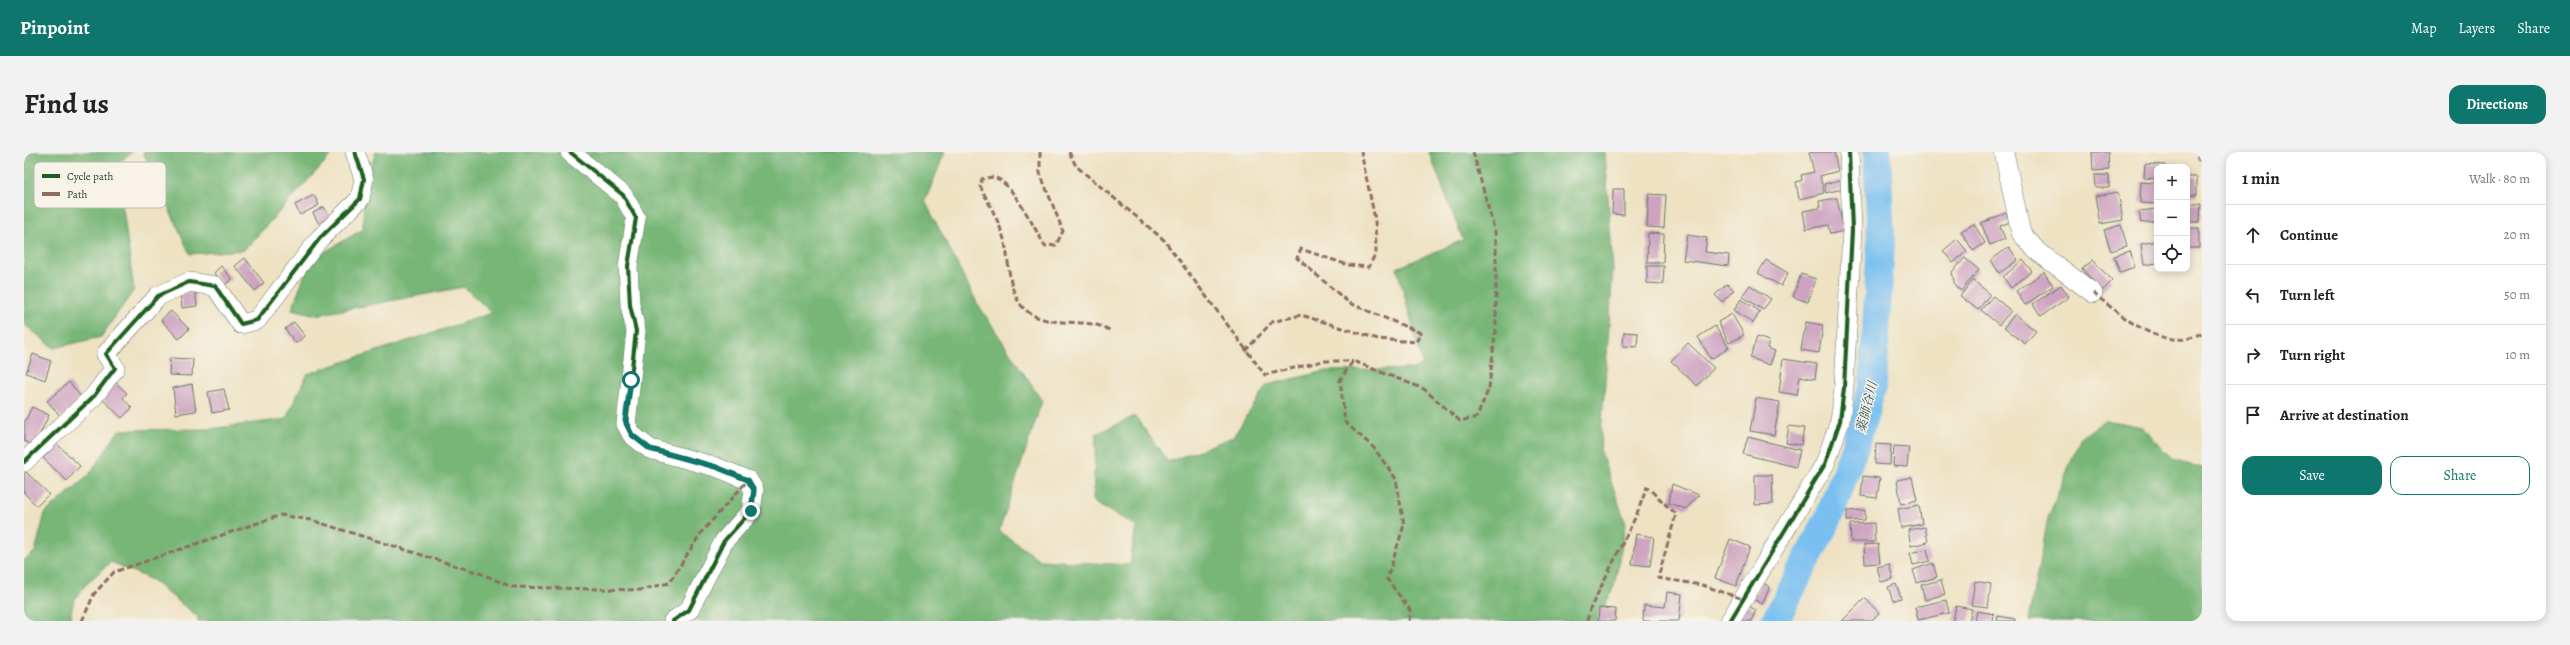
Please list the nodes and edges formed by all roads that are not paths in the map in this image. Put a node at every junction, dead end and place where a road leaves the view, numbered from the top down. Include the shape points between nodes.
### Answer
1 (355, 152) edge
2 (570, 152) edge
3 (1849, 152) edge
4 (2004, 152) edge
5 (2093, 292) dead end
6 (24, 462) edge
7 (673, 621) edge
8 (1730, 621) edge

1 - 6 street via 364,179 360,199 320,238 257,320 241,324 215,286 189,282 158,296 106,354 115,368 94,396
2 - 7 street via 620,191 636,218 628,266 630,305 636,331 626,424 632,435 650,449 716,467 748,480 754,490 751,511 724,541 689,610
3 - 8 street via 1852,230 1840,421 1825,464
4 - 5 street via 2021,233 2037,251

